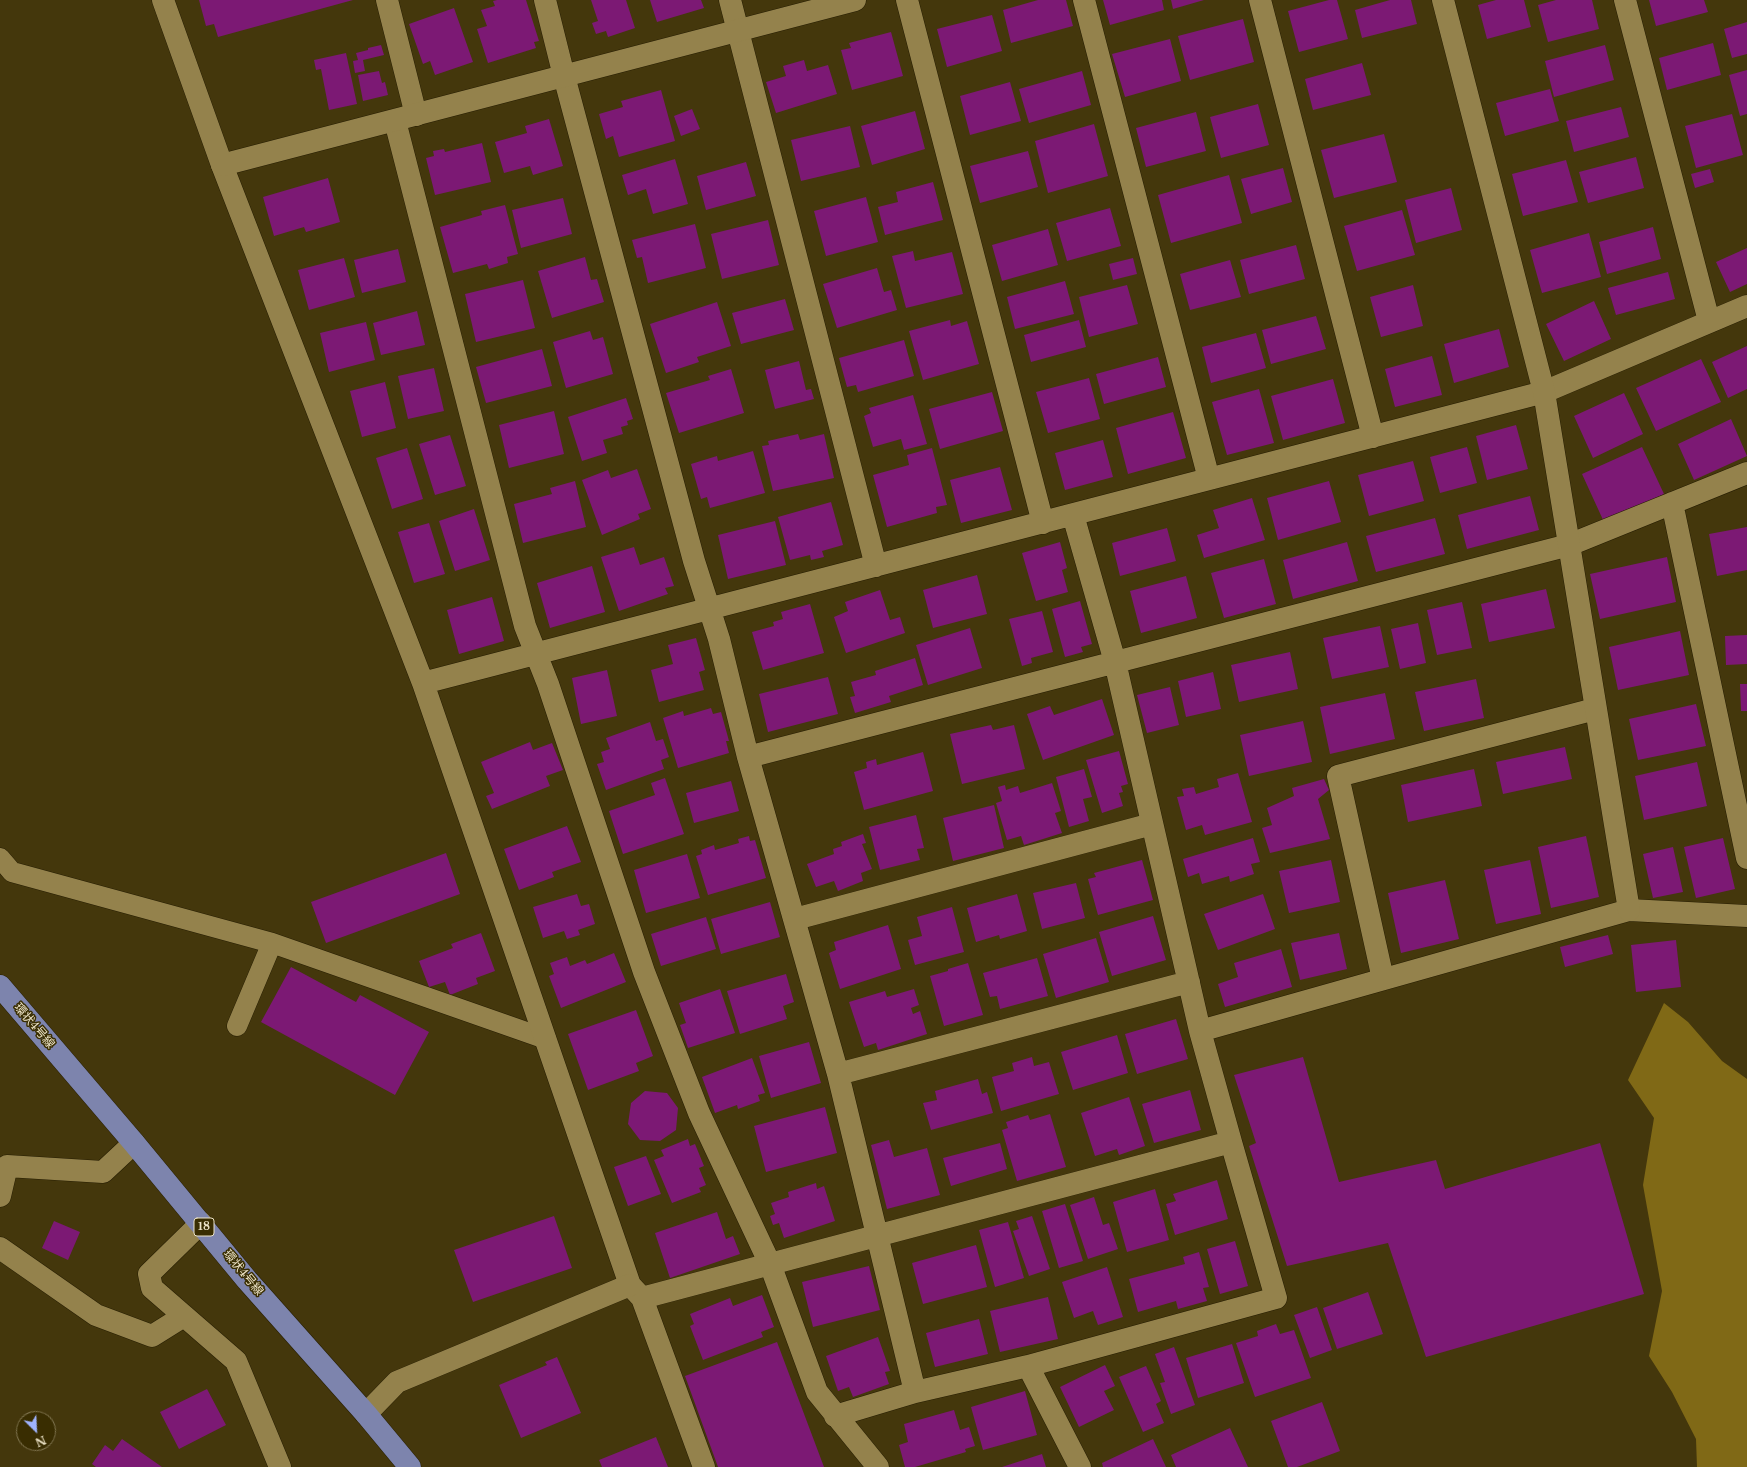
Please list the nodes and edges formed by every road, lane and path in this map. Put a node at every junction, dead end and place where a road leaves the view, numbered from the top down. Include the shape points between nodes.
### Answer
1 (163, 0) edge
2 (387, 0) edge
3 (545, 0) edge
4 (730, 0) edge
5 (855, 0) edge
6 (907, 0) edge
7 (1084, 0) edge
8 (1260, 0) edge
9 (1443, 0) edge
10 (1625, 0) edge
11 (738, 31) junction
12 (564, 76) junction
13 (416, 115) junction
14 (395, 121) junction
15 (222, 165) junction
16 (1747, 306) edge
17 (1709, 321) junction
18 (1544, 392) junction
19 (1373, 437) junction
20 (1747, 473) edge
21 (1209, 479) junction
22 (1672, 503) junction
23 (1072, 515) junction
24 (1043, 523) junction
25 (1569, 545) junction
26 (876, 566) junction
27 (709, 609) junction
28 (536, 654) junction
29 (1115, 662) junction
30 (423, 683) junction
31 (1595, 709) junction
32 (748, 757) junction
33 (1152, 824) junction
34 (0, 858) edge
35 (1747, 858) edge
36 (1629, 910) junction
37 (1747, 916) edge
38 (795, 919) junction
39 (272, 943) junction
40 (1383, 978) junction
41 (1189, 982) junction
42 (0, 986) edge
43 (237, 1026) dead end
44 (1200, 1031) junction
45 (546, 1039) junction
46 (838, 1074) junction
47 (1230, 1142) junction
48 (134, 1143) junction
49 (0, 1196) edge
50 (201, 1223) junction
51 (877, 1236) junction
52 (0, 1248) edge
53 (770, 1264) junction
54 (636, 1292) junction
55 (184, 1316) junction
56 (1028, 1366) junction
57 (914, 1392) junction
58 (366, 1414) junction
59 (835, 1416) junction
60 (280, 1467) edge
61 (410, 1467) edge
62 (704, 1467) edge
63 (878, 1467) edge
64 (1080, 1467) edge

1 - 15 street
2 - 13 street
3 - 12 street
4 - 11 street
5 - 11 street
6 - 24 street
7 - 21 street
8 - 19 street
9 - 18 street
10 - 17 street
11 - 12 street
11 - 26 street
12 - 13 street
12 - 27 street
13 - 14 street
14 - 15 street
14 - 28 street via 525,626
15 - 30 street
16 - 17 street
17 - 18 street
18 - 19 street
18 - 25 street
19 - 21 street
20 - 22 street
21 - 23 street
22 - 25 street
22 - 35 street
23 - 24 street
23 - 29 street
24 - 26 street
25 - 29 street
25 - 31 street
26 - 27 street
27 - 28 street
27 - 32 street via 719,639
28 - 30 street
28 - 53 street via 650,987 699,1113
29 - 32 street
29 - 33 street
30 - 45 street
31 - 36 street
31 - 40 street via 1338,776
32 - 38 street
33 - 38 street
33 - 41 street
34 - 39 lane via 12,872
36 - 37 street
36 - 40 street
38 - 46 street
39 - 43 lane
39 - 45 lane
40 - 44 street
41 - 44 street
41 - 46 street
42 - 48 main road, 環状4号線 / 18
44 - 47 street
45 - 54 street
46 - 51 street
47 - 51 street
47 - 56 street via 1276,1298
48 - 49 street via 103,1172 7,1166
48 - 50 main road, 環状4号線 / 18
50 - 55 street via 149,1274 152,1288
50 - 58 main road, 環状4号線 / 18 via 247,1280
51 - 53 street
51 - 57 street
52 - 55 street via 96,1315 152,1336
53 - 54 street
53 - 59 street via 817,1392
54 - 58 street via 397,1382
54 - 62 street
55 - 60 street via 236,1361
56 - 57 street
56 - 64 street
57 - 59 street
58 - 61 main road, 環状4号線 / 18
59 - 63 street

